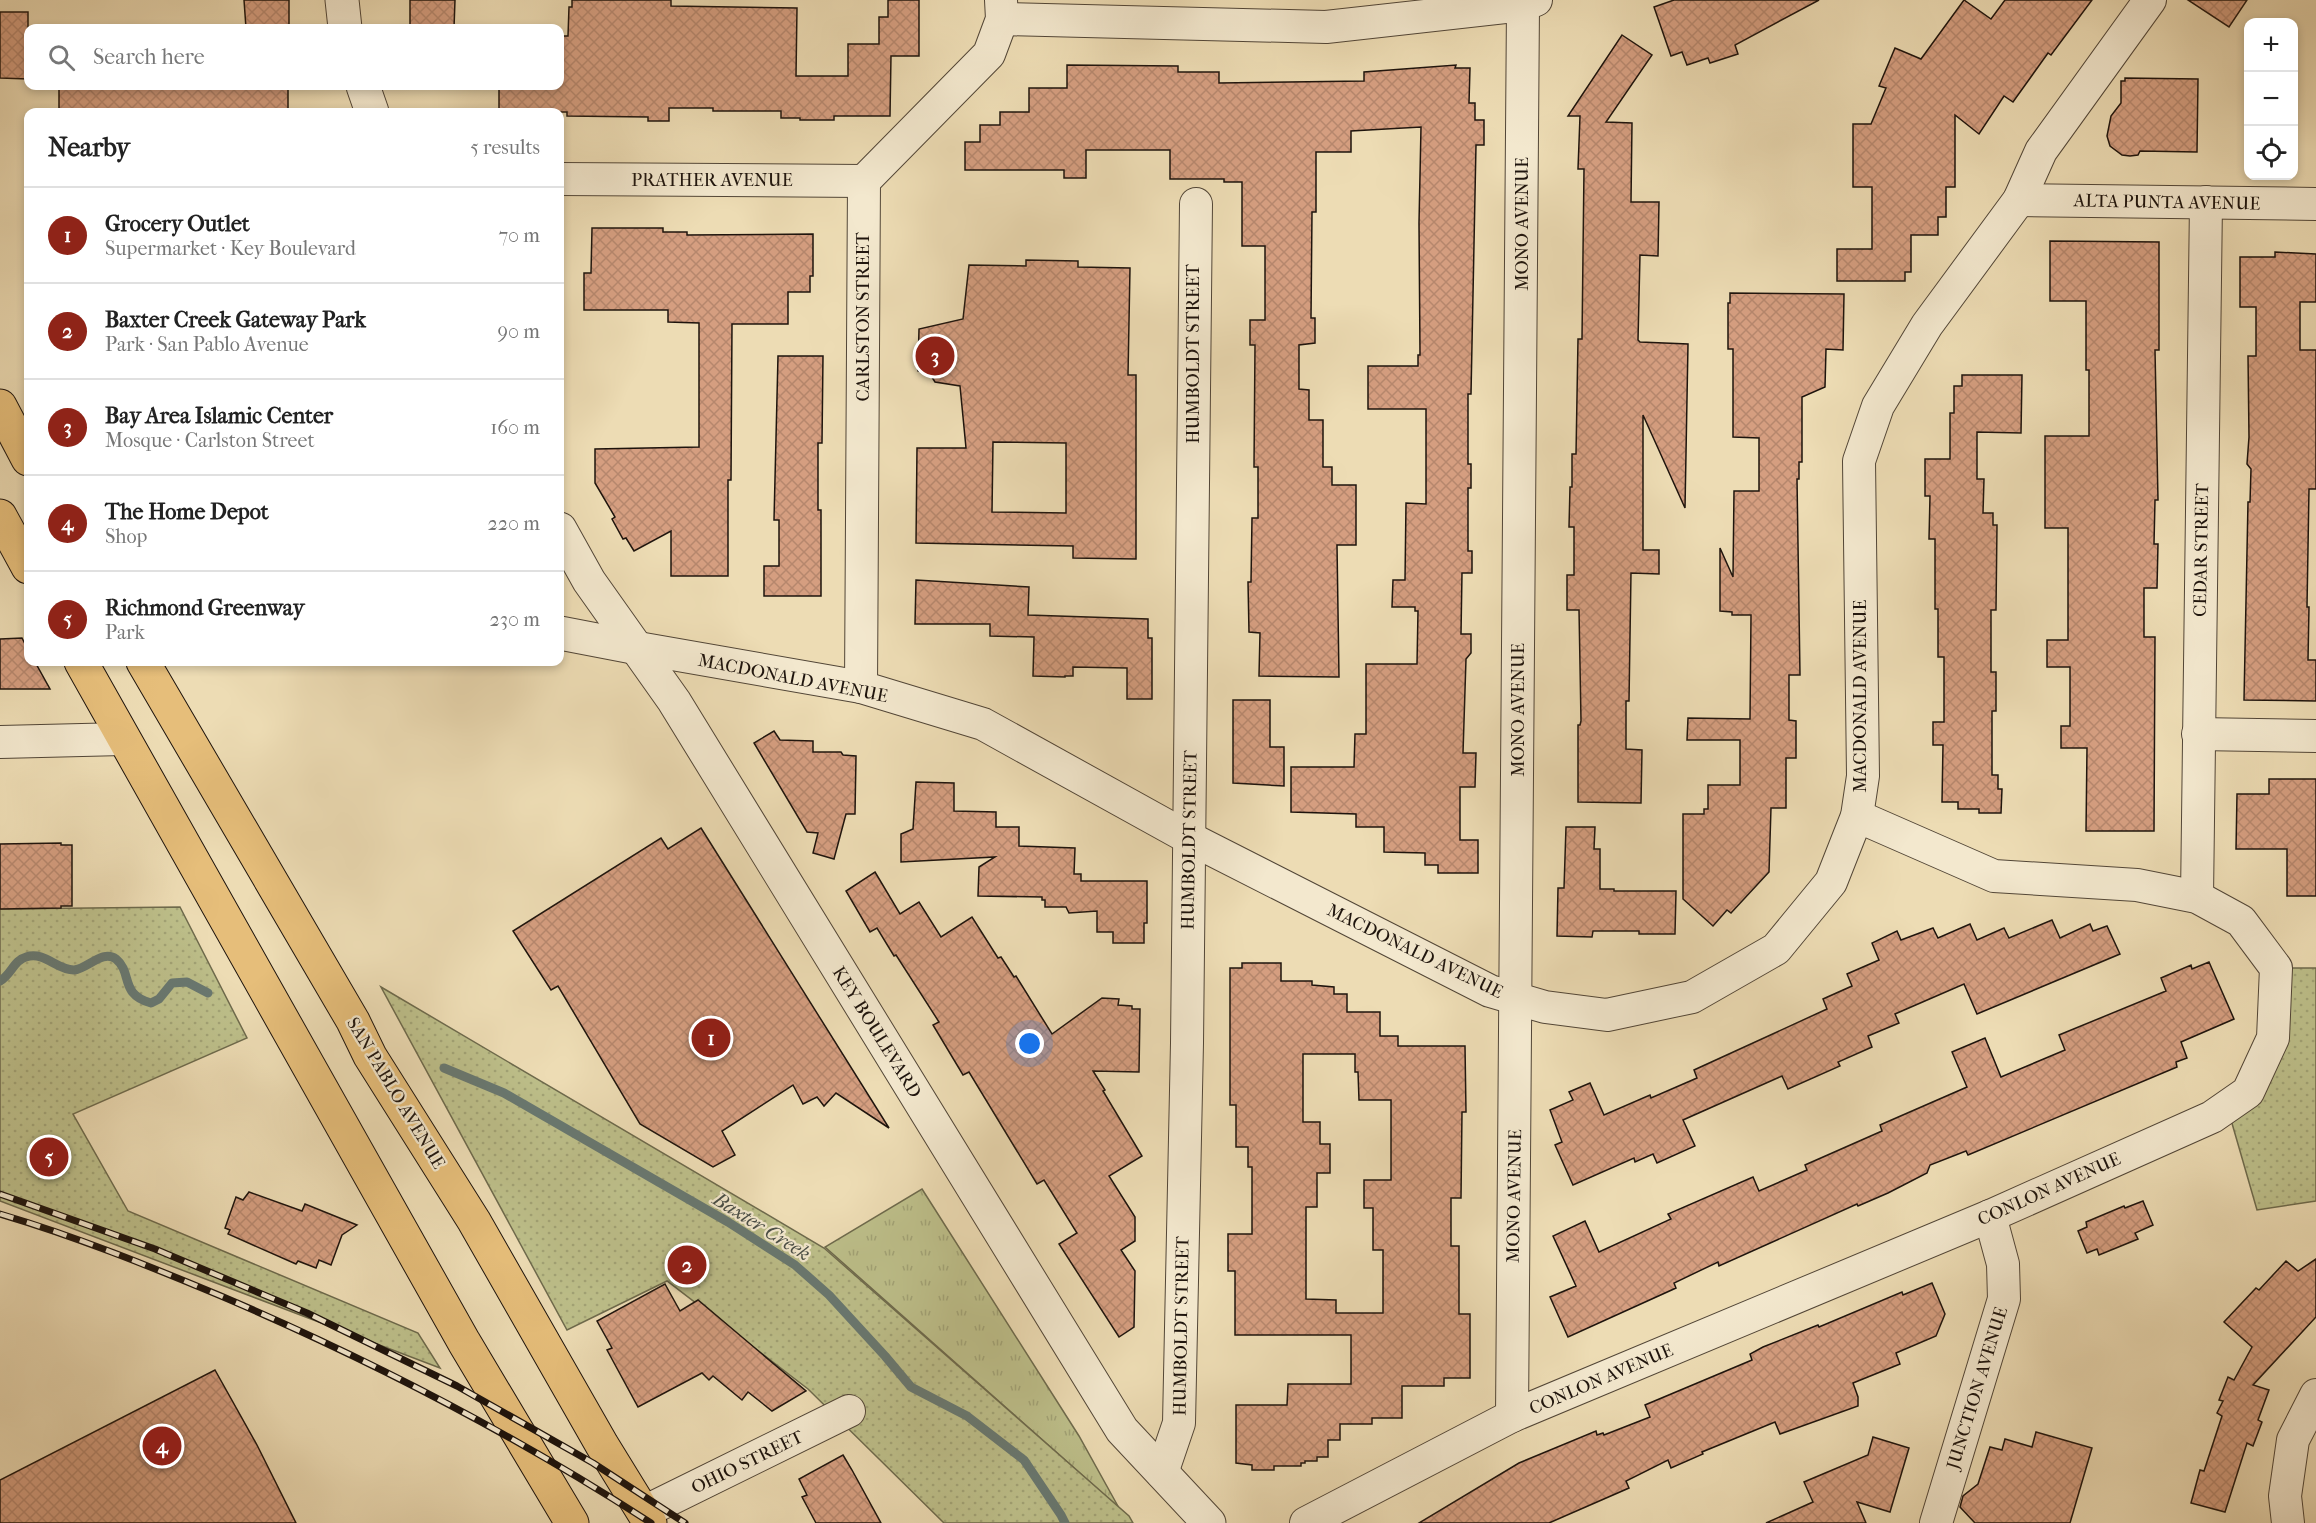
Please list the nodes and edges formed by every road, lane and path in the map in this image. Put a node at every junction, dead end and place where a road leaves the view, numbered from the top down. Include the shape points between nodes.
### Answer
1 (342, 0) edge
2 (2150, 0) edge
3 (1529, 2) edge
4 (1001, 10) edge
5 (345, 24) edge
6 (364, 90) edge
7 (371, 108) edge
8 (564, 179) edge
9 (864, 181) junction
10 (2019, 200) junction
11 (2206, 202) junction
12 (1196, 204) dead end
13 (2316, 204) edge
14 (0, 406) edge
15 (24, 451) edge
16 (10, 530) edge
17 (564, 536) edge
18 (24, 559) edge
19 (564, 634) edge
20 (638, 648) junction
21 (83, 666) edge
22 (145, 666) edge
23 (861, 687) junction
24 (2198, 734) junction
25 (2316, 736) edge
26 (123, 739) junction
27 (0, 742) edge
28 (1857, 816) junction
29 (1189, 838) junction
30 (2197, 897) junction
31 (1516, 1000) junction
32 (1990, 1216) junction
33 (2316, 1395) edge
34 (849, 1411) dead end
35 (1512, 1416) junction
36 (1162, 1473) junction
37 (647, 1518) edge
38 (572, 1523) edge
39 (1209, 1523) edge
40 (1306, 1523) edge
41 (1936, 1523) edge
42 (2288, 1523) edge

1 - 5 street
2 - 10 street via 2041,151
3 - 4 street via 1326,27
3 - 31 street, MONO AVENUE
4 - 9 street via 989,54
6 - 7 street
8 - 9 street, PRATHER AVENUE
9 - 23 street, CARLSTON STREET
10 - 11 street, ALTA PUNTA AVENUE
10 - 28 street, MACDONALD AVENUE via 1927,325 1878,406 1859,461 1863,776
11 - 13 street, ALTA PUNTA AVENUE
11 - 24 street, CEDAR STREET
12 - 29 street, HUMBOLDT STREET
14 - 15 main road
16 - 18 main road
17 - 20 street, KEY BOULEVARD via 589,581
19 - 20 street, MACDONALD AVENUE
20 - 23 street, MACDONALD AVENUE
20 - 36 street, KEY BOULEVARD via 1122,1430
21 - 26 main road
22 - 37 main road, SAN PABLO AVENUE via 370,1056 474,1221
23 - 29 street, MACDONALD AVENUE via 983,724
24 - 25 street
24 - 30 street, CEDAR STREET
26 - 27 street
26 - 38 main road via 464,1342
28 - 30 street, CONLON AVENUE via 1994,876 2137,885
28 - 31 street, MACDONALD AVENUE via 1830,882 1776,949 1692,997 1606,1015
29 - 31 street, MACDONALD AVENUE via 1490,991
29 - 36 street, HUMBOLDT STREET via 1179,1423
30 - 32 street, CONLON AVENUE via 2241,921 2276,968 2273,1038 2248,1092 2212,1117
31 - 35 street, MONO AVENUE
32 - 35 street, CONLON AVENUE
32 - 41 street, JUNCTION AVENUE via 2003,1264 2004,1299
33 - 42 street via 2293,1440 2284,1496
34 - 37 street, OHIO STREET
35 - 40 street, CONLON AVENUE
36 - 39 street, KEY BOULEVARD

